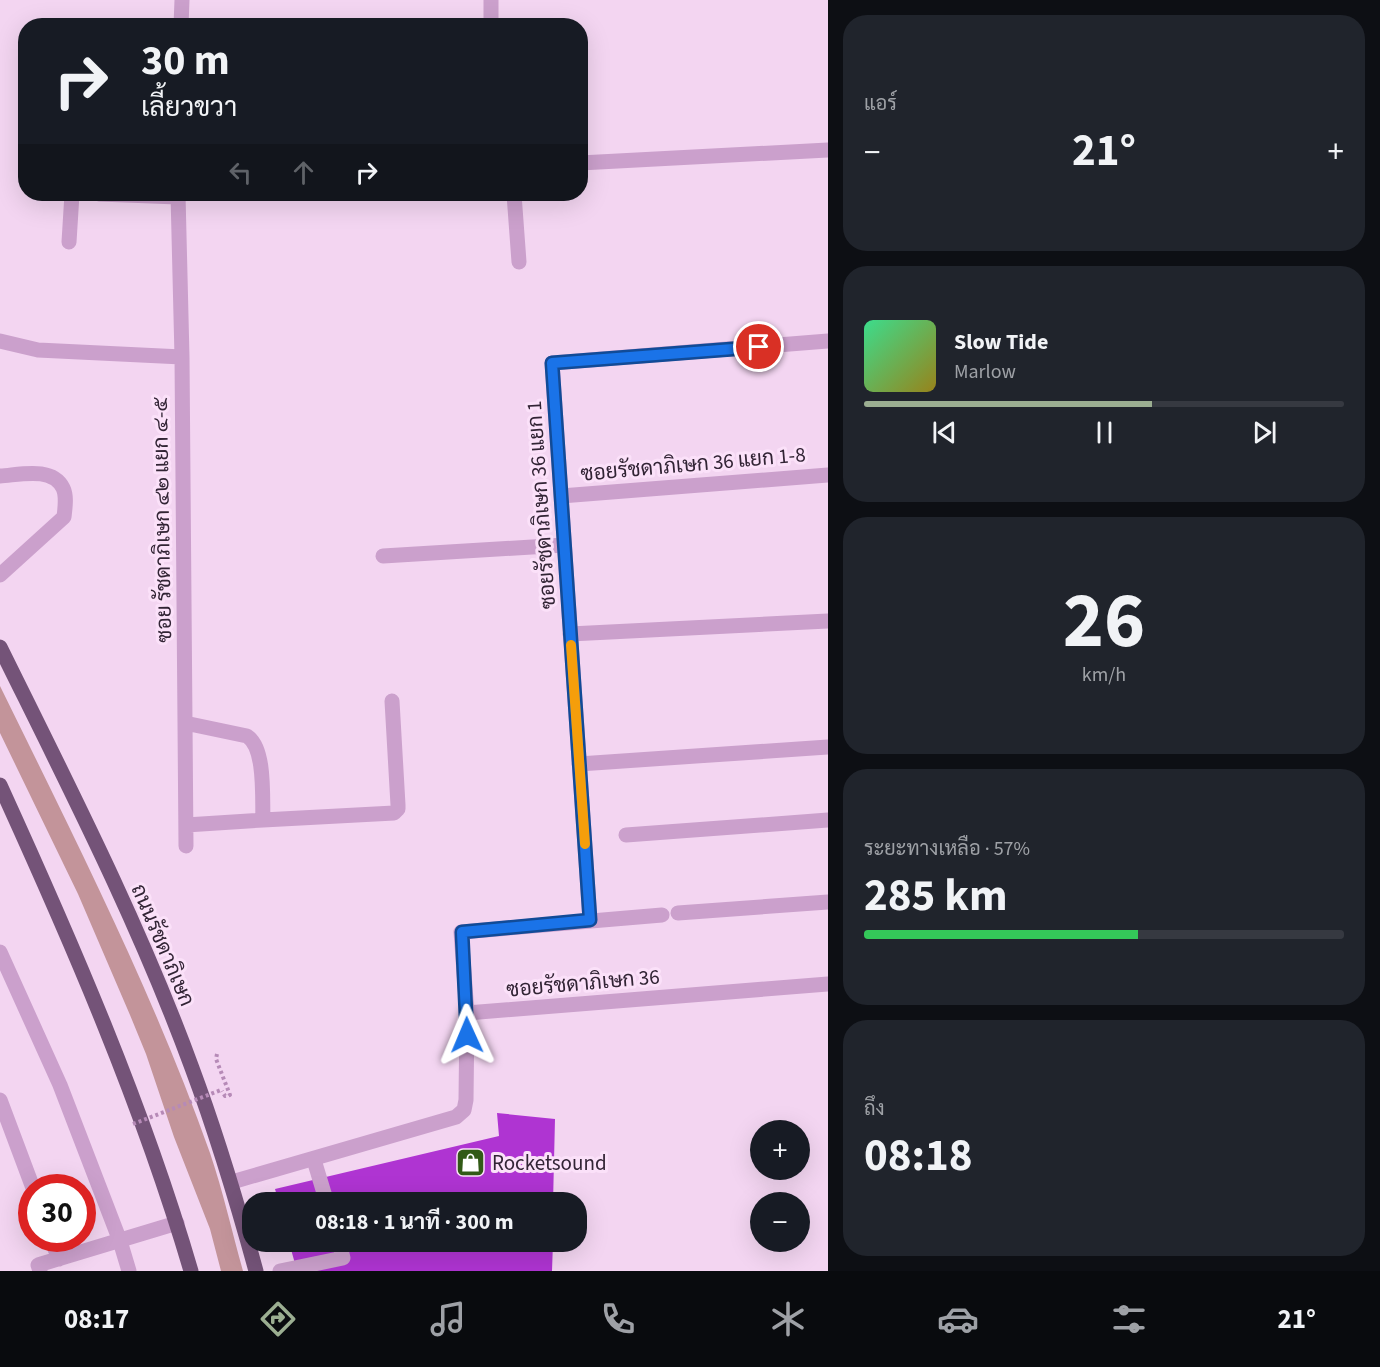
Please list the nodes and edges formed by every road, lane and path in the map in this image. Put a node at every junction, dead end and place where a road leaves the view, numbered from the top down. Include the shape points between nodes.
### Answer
1 (182, 0) edge
2 (491, 0) edge
3 (181, 18) edge
4 (490, 18) edge
5 (828, 150) edge
6 (588, 163) edge
7 (72, 201) edge
8 (178, 201) edge
9 (515, 201) edge
10 (69, 242) dead end
11 (519, 262) dead end
12 (0, 341) edge
13 (828, 341) edge
14 (182, 357) junction
15 (828, 475) edge
16 (0, 476) edge
17 (561, 496) junction
18 (564, 545) junction
19 (383, 556) dead end
20 (0, 575) edge
21 (828, 621) edge
22 (570, 634) junction
23 (0, 647) edge
24 (392, 700) dead end
25 (185, 723) junction
26 (828, 747) edge
27 (579, 765) junction
28 (0, 785) edge
29 (263, 820) junction
30 (828, 820) edge
31 (186, 825) junction
32 (626, 835) dead end
33 (186, 846) dead end
34 (828, 902) edge
35 (678, 913) dead end
36 (662, 915) dead end
37 (590, 920) junction
38 (0, 952) edge
39 (828, 984) edge
40 (467, 1013) junction
41 (217, 1054) dead end
42 (0, 1100) edge
43 (133, 1124) dead end
44 (314, 1160) junction
45 (28, 1174) edge
46 (232, 1182) junction
47 (324, 1192) edge
48 (177, 1223) junction
49 (120, 1241) junction
50 (56, 1252) edge
51 (342, 1252) edge
52 (59, 1259) junction
53 (40, 1271) edge
54 (129, 1271) edge
55 (191, 1271) edge
56 (256, 1271) edge
57 (280, 1271) edge

1 - 3 street
2 - 4 street
5 - 6 street
7 - 10 street
8 - 14 street, ซอย รัชดาภิเษก ๔๒ แยก ๔-๕
9 - 11 street
12 - 14 street via 38,350
13 - 17 street, ซอยรัชดาภิเษก 36 แยก 1 via 552,363
14 - 25 street, ซอย รัชดาภิเษก ๔๒ แยก ๔-๕
15 - 17 street, ซอยรัชดาภิเษก 36 แยก 1-8
16 - 20 street via 43,474 64,488 65,502 64,517
17 - 18 street, ซอยรัชดาภิเษก 36 แยก 1
18 - 19 street
18 - 22 street, ซอยรัชดาภิเษก 36 แยก 1
21 - 22 street
22 - 27 street, ซอยรัชดาภิเษก 36 แยก 1
23 - 46 main road, ถนนรัชดาภิเษก via 144,949 192,1067
24 - 29 street via 398,809 393,813
25 - 29 street via 253,740 261,761
25 - 31 street, ซอย รัชดาภิเษก ๔๒ แยก ๔-๕
26 - 27 street
27 - 37 street, ซอยรัชดาภิเษก 36 แยก 1
28 - 48 main road via 107,1028
29 - 31 street
30 - 32 street
31 - 33 street, ซอย รัชดาภิเษก ๔๒ แยก ๔-๕
34 - 35 street
36 - 37 street
37 - 40 street via 462,932
38 - 49 street via 57,1076
39 - 40 street, ซอยรัชดาภิเษก 36
40 - 44 street via 464,1110 456,1117
41 - 43 path, bridge via 230,1095 225,1096 221,1090
42 - 45 street
44 - 46 street
44 - 47 street
46 - 56 main road, ถนนรัชดาภิเษก
48 - 49 street
48 - 55 main road
49 - 52 street
49 - 54 street
50 - 52 street
51 - 57 street via 343,1258
52 - 53 street via 38,1265

